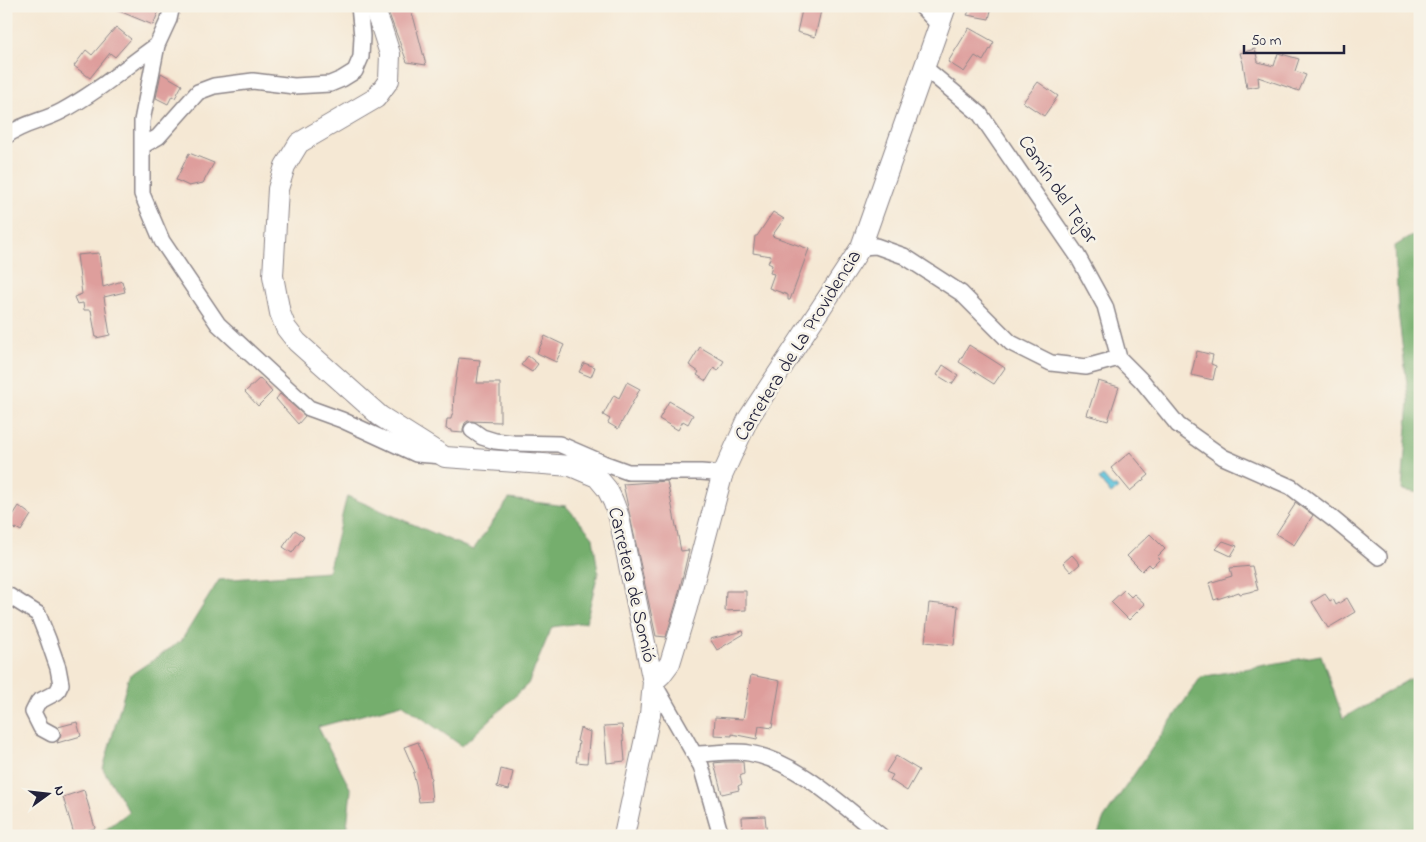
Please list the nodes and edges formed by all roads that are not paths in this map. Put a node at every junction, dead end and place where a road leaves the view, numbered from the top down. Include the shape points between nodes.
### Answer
1 (172, 6) edge
2 (360, 6) edge
3 (373, 6) edge
4 (946, 6) edge
5 (923, 7) edge
6 (939, 25) junction
7 (157, 45) junction
8 (925, 68) junction
9 (6, 136) edge
10 (142, 146) junction
11 (862, 247) junction
12 (1119, 358) junction
13 (472, 430) dead end
14 (444, 456) junction
15 (600, 470) junction
16 (722, 476) junction
17 (1378, 557) dead end
18 (6, 594) edge
19 (653, 682) junction
20 (52, 734) dead end
21 (695, 754) junction
22 (624, 836) edge
23 (721, 836) edge
24 (881, 836) edge

1 - 7 street
2 - 10 street via 361,57 355,71 330,84 294,86 253,82 214,86 198,92 158,137
3 - 14 street via 390,54 389,80 376,98 299,143 285,166 278,189 273,276 280,313 297,342 380,416
4 - 6 street, Carretera de La Providencia
5 - 6 street
6 - 8 street, Carretera de La Providencia
7 - 9 street via 86,97
7 - 10 street via 142,121
8 - 11 street, Carretera de La Providencia
8 - 12 street, Camín del Tejar via 980,114 1078,255 1105,306
10 - 14 street via 142,194 162,241 218,324 309,408 416,454
11 - 12 street via 876,246 904,256 961,293 1010,343 1051,363 1086,367
11 - 16 street, Carretera de La Providencia via 748,419
12 - 17 street via 1178,425 1223,456 1291,487
13 - 15 street via 495,441 559,444
14 - 15 street
15 - 16 street via 701,472
15 - 19 street, Carretera de Somió via 619,517
16 - 19 street, Carretera de La Providencia via 670,662
18 - 20 street via 38,614 58,668 62,684 57,692 38,702 34,712 41,728
19 - 21 street
19 - 22 street, Carretera de Somió via 650,715
21 - 23 street
21 - 24 street via 743,752 787,766

